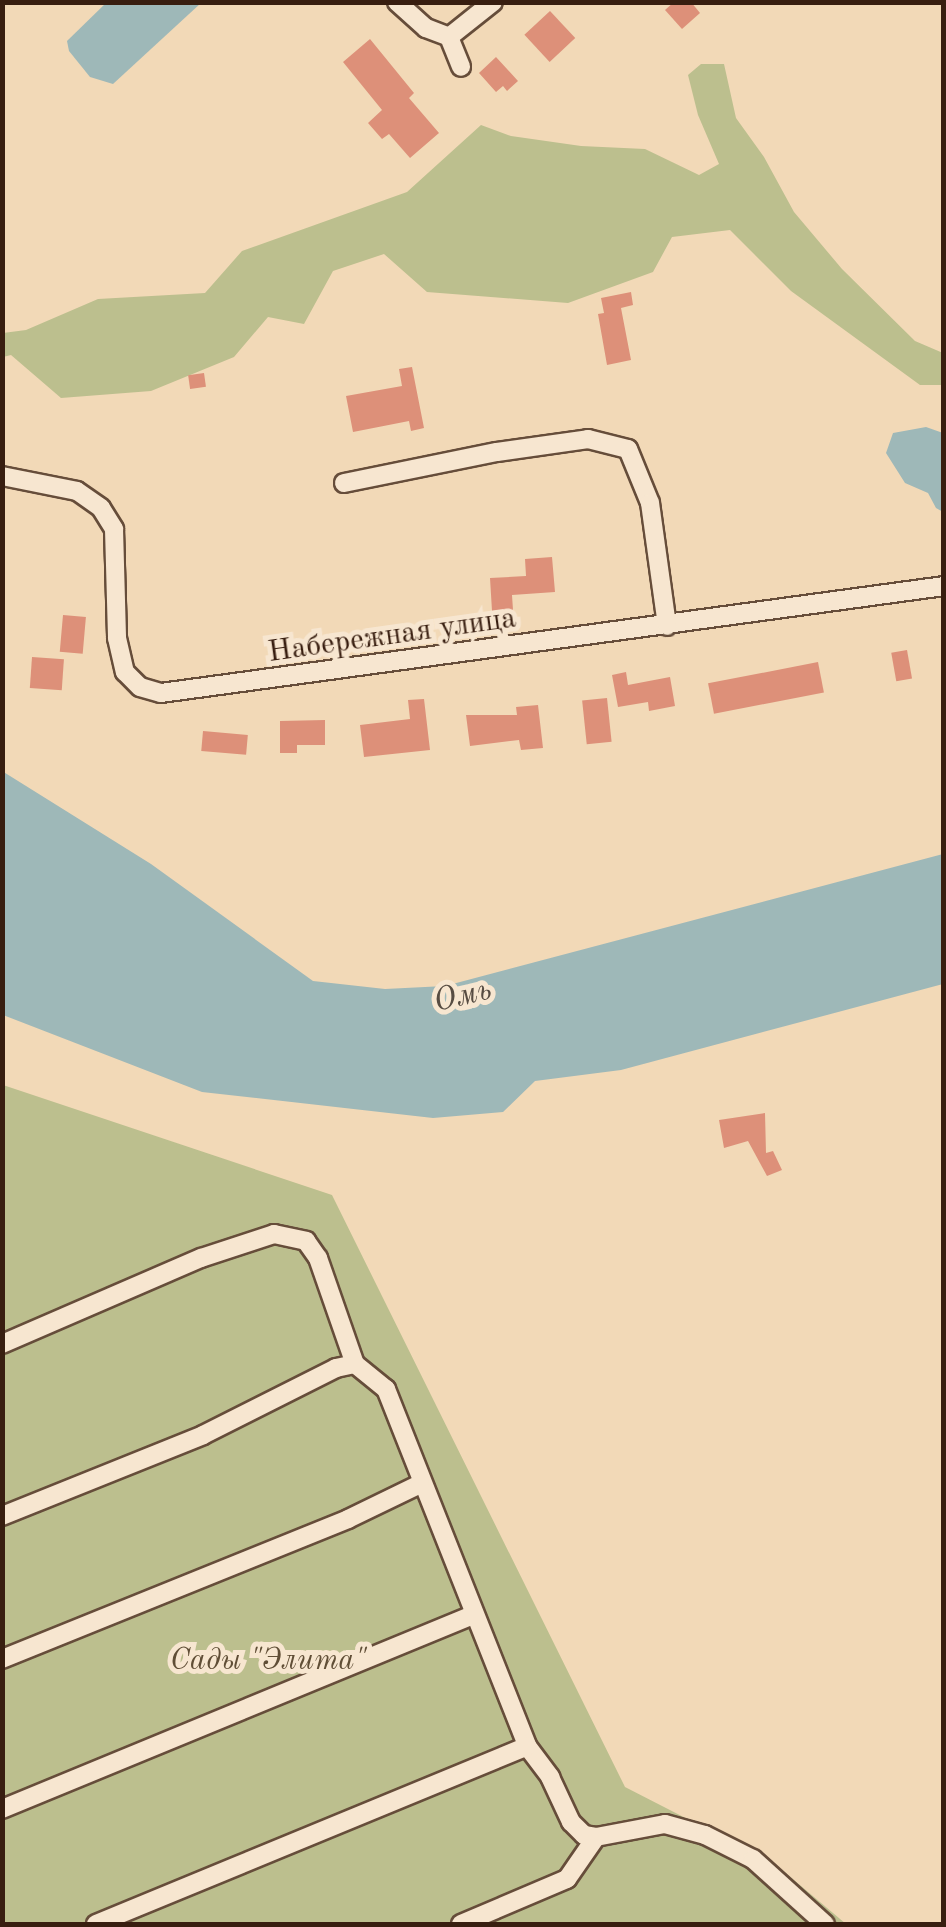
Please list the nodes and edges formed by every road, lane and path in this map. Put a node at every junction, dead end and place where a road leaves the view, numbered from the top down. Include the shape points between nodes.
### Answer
1 (397, 2) edge
2 (493, 2) edge
3 (449, 37) junction
4 (462, 66) dead end
5 (2, 476) edge
6 (344, 483) dead end
7 (944, 586) edge
8 (667, 626) junction
9 (2, 1344) edge
10 (355, 1364) junction
11 (420, 1484) junction
12 (2, 1516) edge
13 (473, 1615) junction
14 (2, 1659) edge
15 (528, 1746) junction
16 (2, 1809) edge
17 (596, 1836) junction
18 (96, 1924) edge
19 (461, 1924) edge
20 (825, 1924) edge

1 - 3 street via 426,28
2 - 3 street
3 - 4 street
5 - 8 street, Набережная улица via 78,491 101,508 114,529 124,672 140,688 161,694
6 - 8 street via 588,440 628,449 650,503
7 - 8 street, Набережная улица
9 - 10 street via 215,1252 274,1234 306,1241 318,1258
10 - 11 street via 386,1388
10 - 12 street
11 - 13 street
11 - 14 street
13 - 15 street
13 - 16 street
15 - 17 street via 571,1822
15 - 18 street
17 - 19 street via 568,1879
17 - 20 street via 665,1824 705,1835 753,1859

